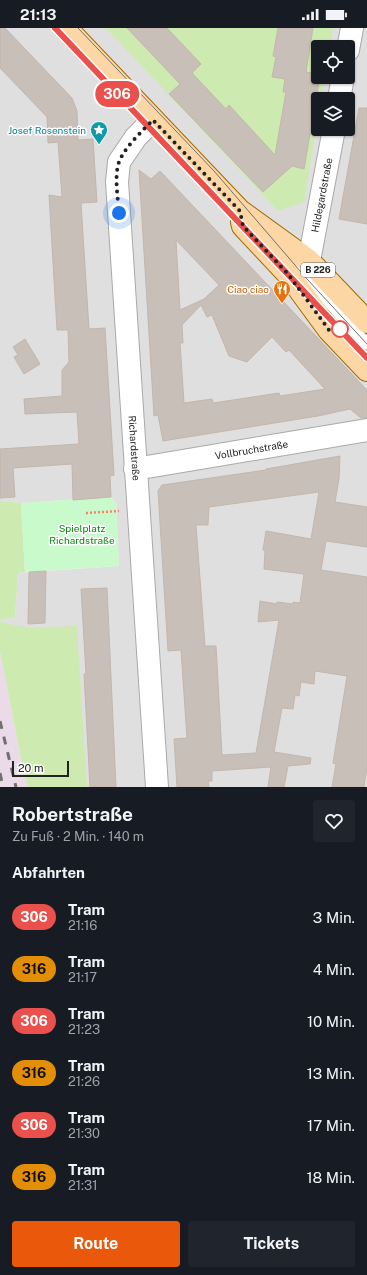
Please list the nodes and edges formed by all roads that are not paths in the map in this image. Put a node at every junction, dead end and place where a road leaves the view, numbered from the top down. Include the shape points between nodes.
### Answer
1 (66, 28) edge
2 (352, 28) edge
3 (350, 40) edge
4 (153, 120) junction
5 (333, 136) edge
6 (240, 211) junction
7 (262, 227) junction
8 (309, 261) junction
9 (367, 322) edge
10 (367, 344) edge
11 (367, 370) edge
12 (367, 430) edge
13 (135, 469) junction
14 (157, 787) edge

1 - 4 main road, B 226
2 - 3 street
4 - 6 main road, B 226
4 - 13 street, Richardstraße via 136,137 119,162 117,182
5 - 8 street, Hildegardstraße
6 - 7 main road, B 226
6 - 11 main road, B 226 via 243,226 288,274 329,330
7 - 8 main road, B 226
7 - 10 lane
8 - 9 main road, B 226
12 - 13 street, Vollbruchstraße
13 - 14 street, Richardstraße

